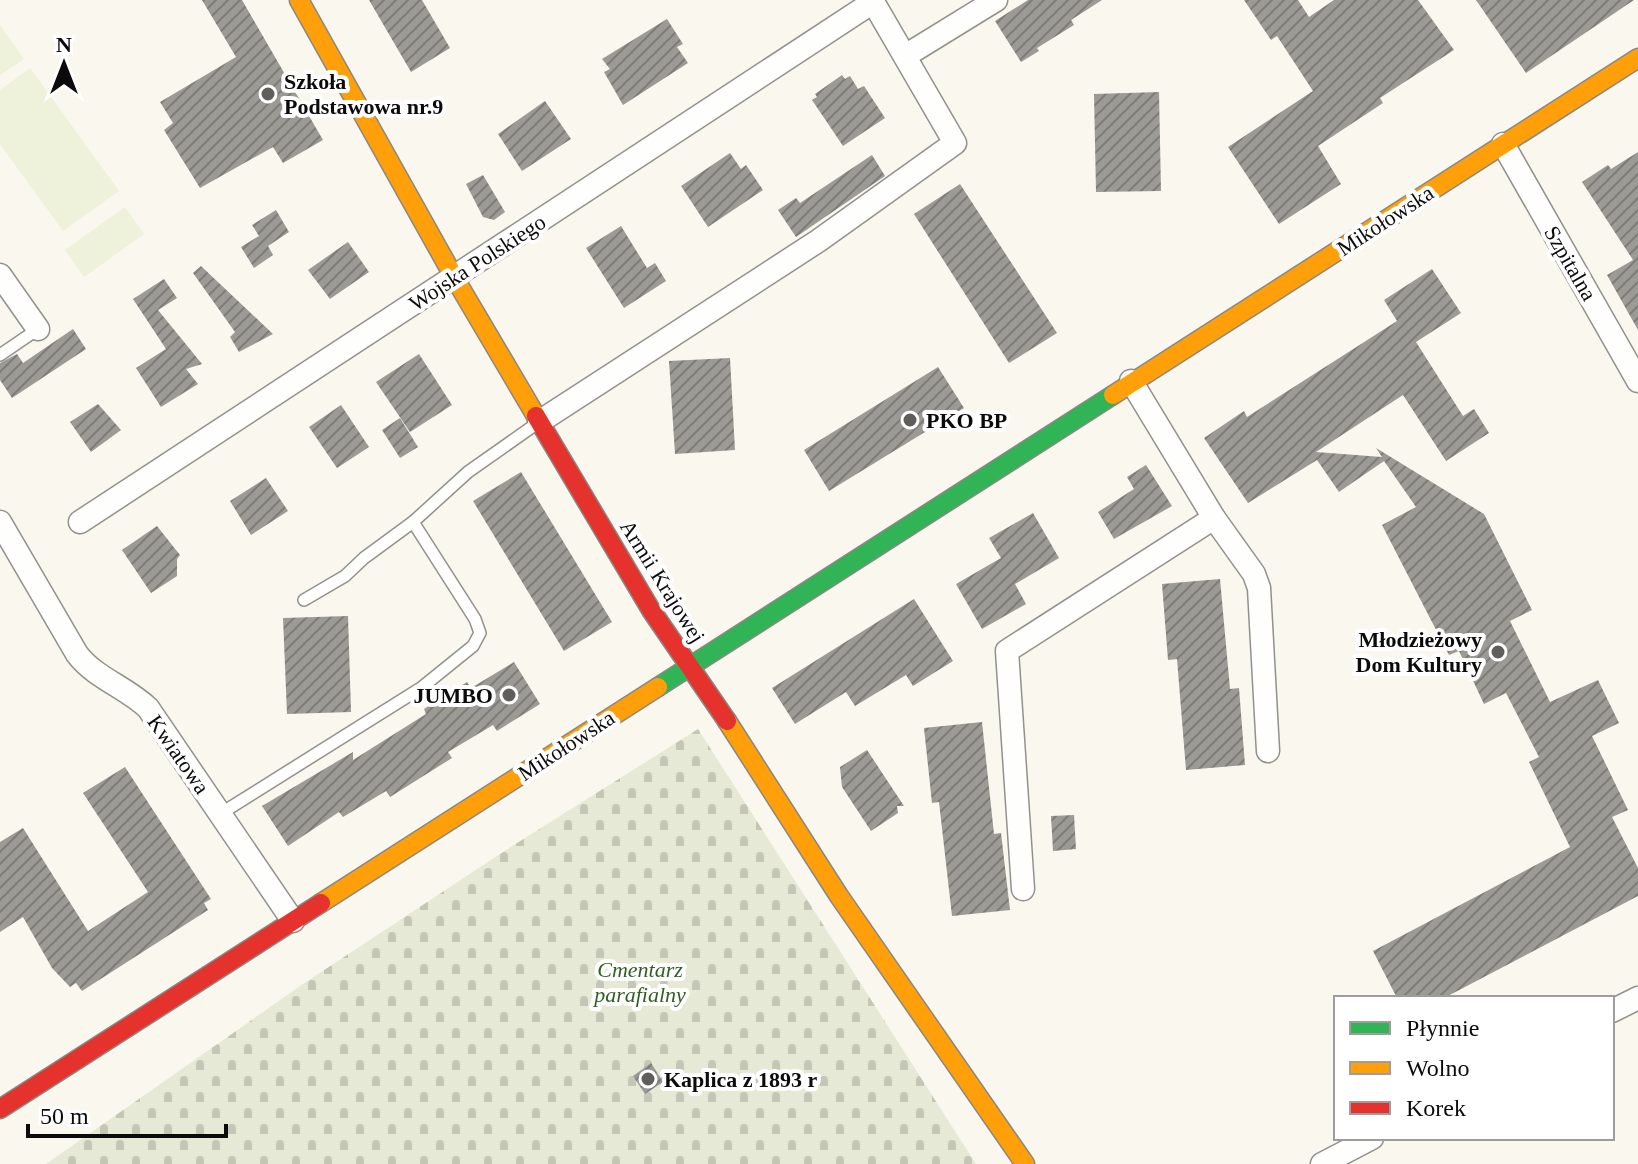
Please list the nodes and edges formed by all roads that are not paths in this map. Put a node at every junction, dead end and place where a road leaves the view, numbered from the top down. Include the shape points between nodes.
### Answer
1 (299, 0) edge
2 (996, 0) edge
3 (872, 1) edge
4 (905, 56) junction
5 (1638, 58) edge
6 (1503, 144) junction
7 (0, 275) edge
8 (454, 277) junction
9 (38, 329) joint
10 (0, 355) edge
11 (1131, 381) junction
12 (1638, 381) edge
13 (539, 422) junction
14 (1214, 518) junction
15 (0, 522) edge
16 (80, 522) dead end
17 (413, 522) junction
18 (304, 600) dead end
19 (689, 666) junction
20 (1268, 751) dead end
21 (220, 814) junction
22 (1023, 889) dead end
23 (293, 921) junction
24 (1638, 998) edge
25 (1614, 1010) edge
26 (0, 1109) edge
27 (1368, 1140) edge
28 (1025, 1164) edge
29 (1322, 1164) edge

1 - 8 street, Armii Krajowej
2 - 4 street
3 - 4 street, Wojska Polskiego
3 - 8 street, Wojska Polskiego
4 - 13 street, Wojska Polskiego via 955,143 818,241
5 - 6 street, Mikołowska
6 - 11 street, Mikołowska
6 - 12 street, Szpitalna
7 - 9 street
8 - 13 street, Armii Krajowej
8 - 16 street, Wojska Polskiego
9 - 10 lane
11 - 14 street
11 - 19 street, Mikołowska
13 - 17 lane via 468,472
13 - 19 street, Armii Krajowej
14 - 20 street via 1259,588
14 - 22 street via 1007,651
15 - 21 street, Kwiatowa via 81,660 148,708
17 - 18 lane via 345,576
17 - 21 lane via 475,619 480,633 473,646 421,688
19 - 23 street, Mikołowska
19 - 28 street, Armii Krajowej via 839,896
21 - 23 street, Kwiatowa
23 - 26 street, Mikołowska
24 - 25 street
27 - 29 street

